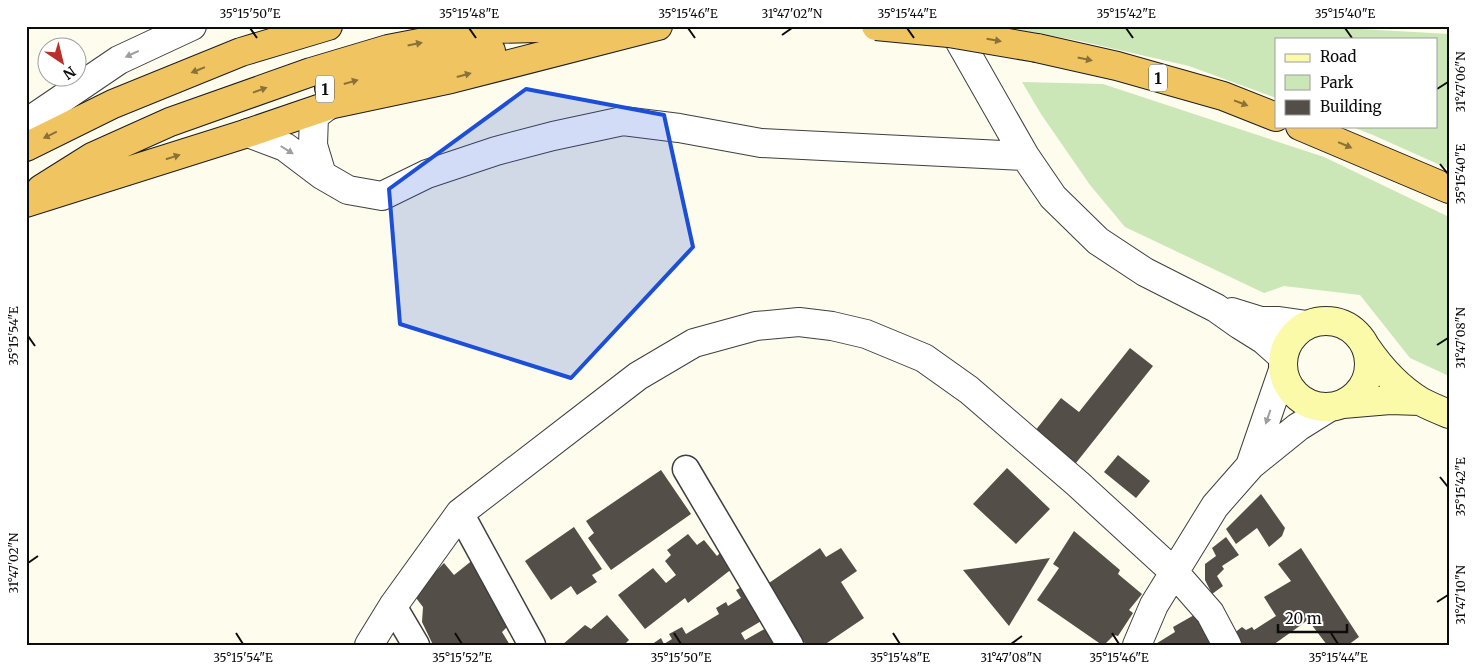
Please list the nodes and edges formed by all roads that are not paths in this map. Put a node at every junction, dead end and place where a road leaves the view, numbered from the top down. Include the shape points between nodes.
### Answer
1 (192, 26) edge
2 (328, 26) edge
3 (876, 26) edge
4 (951, 26) edge
5 (648, 28) edge
6 (326, 107) junction
7 (1275, 117) edge
8 (26, 123) edge
9 (1305, 128) edge
10 (248, 133) junction
11 (26, 147) edge
12 (1026, 156) junction
13 (322, 175) junction
14 (1449, 189) edge
15 (26, 201) edge
16 (1216, 308) junction
17 (1307, 325) junction
18 (1366, 348) junction
19 (1283, 364) junction
20 (1420, 401) junction
21 (1337, 405) junction
22 (1449, 414) edge
23 (1251, 465) junction
24 (686, 469) dead end
25 (460, 513) junction
26 (1174, 572) junction
27 (393, 606) junction
28 (369, 645) edge
29 (416, 645) edge
30 (532, 645) edge
31 (790, 645) edge
32 (1137, 645) edge
33 (1227, 645) edge

1 -> 8 street via 119,60
2 -> 11 highway via 214,63 113,104
3 -> 7 highway, 1, bridge via 949,33 1126,68 1223,96
4 - 12 street
6 -> 5 highway
15 -> 5 highway, 1 via 166,139 395,69 546,41
6 - 10 highway
6 - 13 street via 314,116 313,146
9 -> 14 highway
10 -> 13 street via 285,147
15 -> 10 highway
12 - 13 street via 760,143 623,121 496,151 427,174 382,196 348,190
12 - 16 street via 1053,197 1098,241 1145,272
16 - 17 street via 1261,320
16 - 19 street via 1264,340
17 - 18 main road via 1321,321 1348,327
17 - 19 main road via 1287,344
18 - 20 main road via 1395,383
18 - 21 main road via 1368,375 1363,387 1354,397
19 - 21 main road via 1287,383 1305,402 1317,406
19 -> 23 street
20 - 21 main road
20 - 22 main road
21 - 23 street via 1298,427
23 - 26 street via 1215,506
24 - 31 street
25 - 26 street via 638,376 694,343 756,326 799,322 866,334 924,358 969,390
25 - 27 street
25 - 30 street
26 - 32 street via 1154,605
26 - 33 street via 1210,613
27 - 28 street
27 - 29 street

